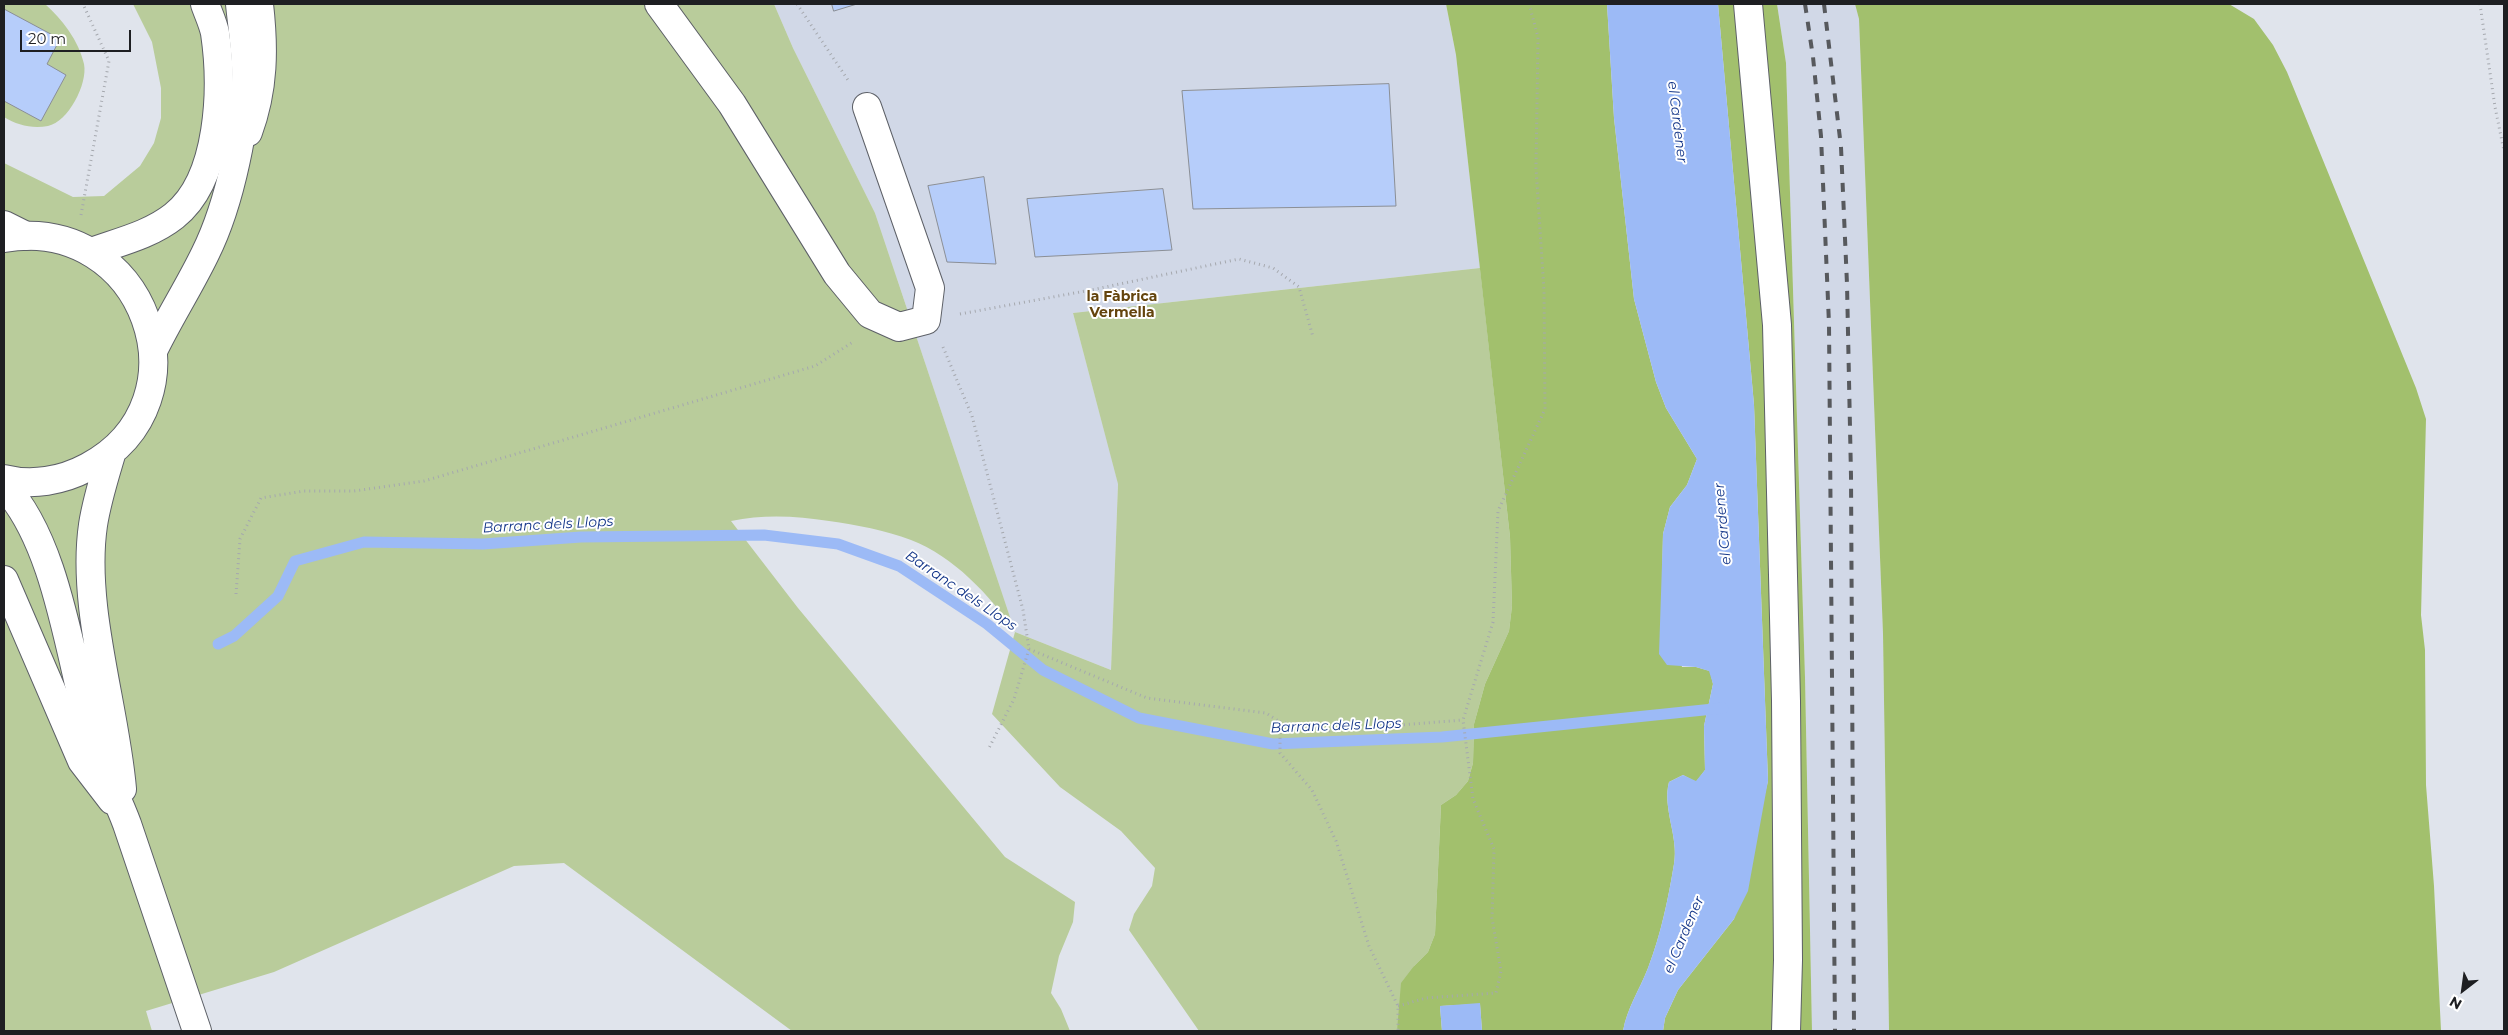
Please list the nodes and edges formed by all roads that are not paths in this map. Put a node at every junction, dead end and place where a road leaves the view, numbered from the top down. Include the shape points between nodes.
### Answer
1 (205, 4) edge
2 (240, 4) edge
3 (259, 4) edge
4 (659, 4) edge
5 (1748, 4) edge
6 (867, 107) road end
7 (234, 171) junction
8 (11, 233) edge
9 (82, 248) junction
10 (153, 351) junction
11 (112, 451) junction
12 (4, 479) edge
13 (4, 486) edge
14 (4, 580) edge
15 (124, 815) junction
16 (197, 1031) edge
17 (1786, 1031) edge

1 - 9 main road via 215,31 218,87 206,171 192,197 175,215 152,230
2 - 7 main road via 246,66
3 - 7 main road via 263,40 262,82 254,117
4 - 6 main road via 732,104 837,274 870,314 899,327 926,320 930,288
5 - 17 main road via 1777,325 1786,701
7 - 10 main road via 227,199 205,253
8 - 9 main road via 55,238
9 - 10 main road via 105,261 130,286 146,317
10 - 11 main road via 153,370 144,406 125,438
11 - 12 main road via 77,473 57,479 36,482
11 - 15 main road via 93,526 92,567 101,658 119,751
13 - 15 main road via 31,523 51,573 92,738
14 - 15 main road via 82,761
15 - 16 main road

